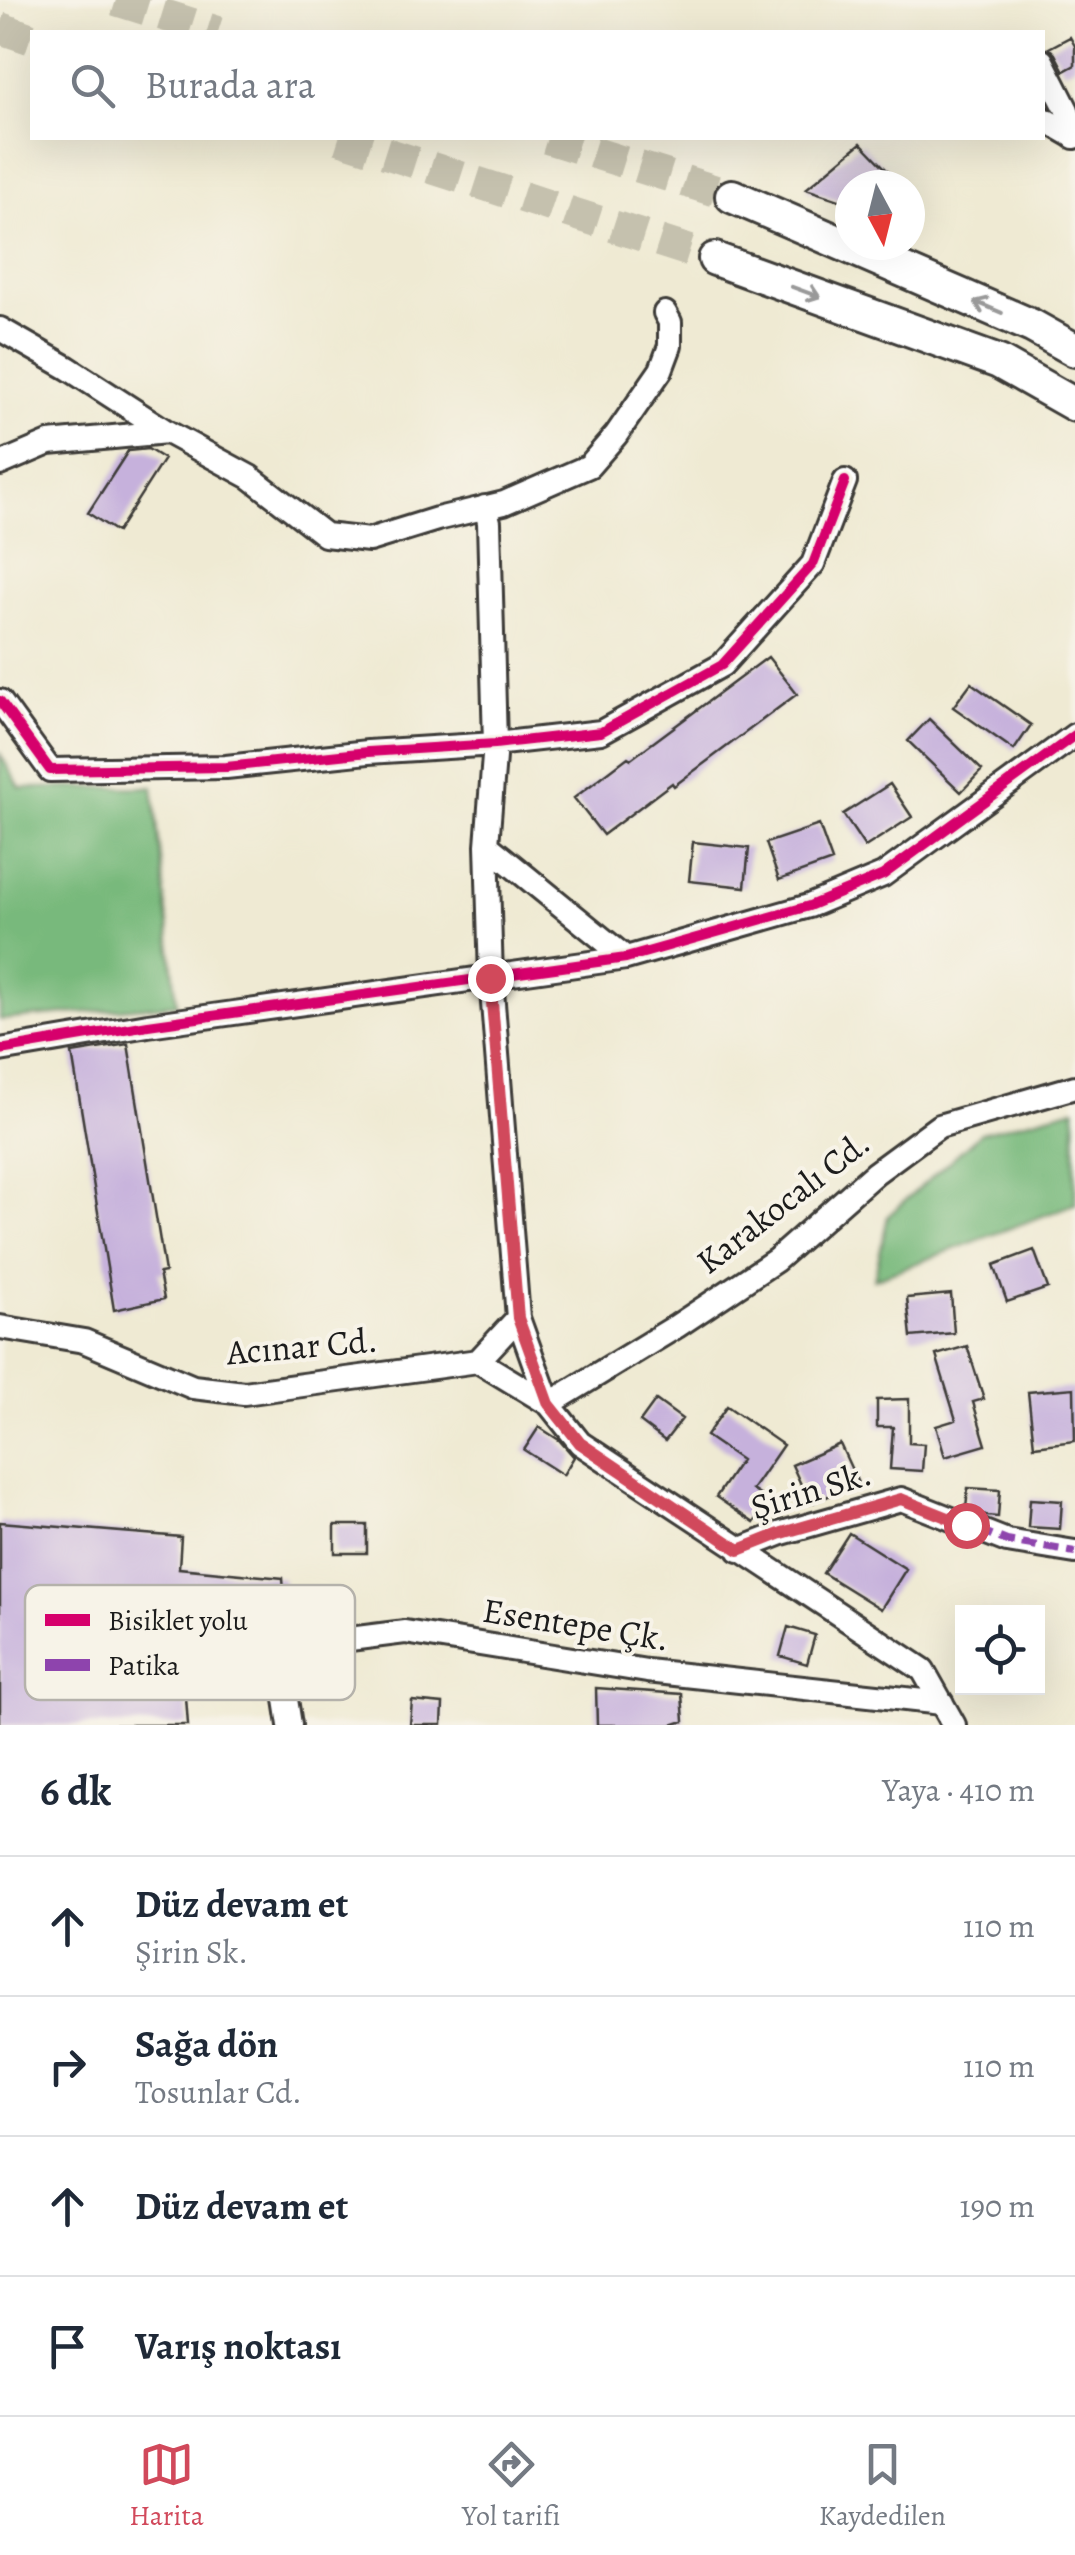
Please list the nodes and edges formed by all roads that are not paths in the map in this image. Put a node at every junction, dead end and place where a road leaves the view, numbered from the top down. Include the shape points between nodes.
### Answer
1 (1045, 67) edge
2 (1045, 120) edge
3 (1074, 137) edge
4 (732, 196) tunnel mouth
5 (714, 259) tunnel mouth
6 (665, 313) dead end
7 (0, 330) edge
8 (1075, 350) edge
9 (1075, 405) edge
10 (167, 432) junction
11 (0, 464) edge
12 (846, 480) dead end
13 (485, 508) junction
14 (0, 702) edge
15 (1075, 735) edge
16 (495, 744) junction
17 (487, 845) junction
18 (626, 958) junction
19 (490, 978) junction
20 (0, 1050) edge
21 (1075, 1088) edge
22 (518, 1318) junction
23 (0, 1327) edge
24 (478, 1362) junction
25 (549, 1404) junction
26 (739, 1550) junction
27 (1075, 1552) edge
28 (355, 1638) edge
29 (286, 1700) edge
30 (942, 1703) junction
31 (290, 1725) edge
32 (954, 1725) edge

1 - 3 street
2 - 3 street
8 -> 4 highway
5 -> 9 highway via 1000,362
6 - 13 street via 670,346 661,370 589,466
7 - 10 street
10 - 11 street via 49,443
10 - 13 street via 250,477 325,535 369,540
12 - 16 street via 814,564 722,666 601,732
13 - 16 street
14 - 16 street via 50,770 226,768
15 - 18 street via 883,875 809,906
16 - 17 street
17 - 18 street
17 - 19 street
18 - 19 street
19 - 20 street
19 - 22 street
21 - 25 street, Karakocalı Cd. via 940,1126 776,1260
22 - 24 street
22 - 25 street
23 - 24 street, Acınar Cd. via 84,1341 194,1387 244,1394
24 - 25 street
25 - 26 street via 580,1443
26 - 27 street, Şirin Sk. via 901,1499 1008,1541
26 - 30 street via 923,1670
28 - 30 street, Esentepe Çk. via 405,1632 647,1672
29 - 31 street, Esentepe Çk.
30 - 32 street

